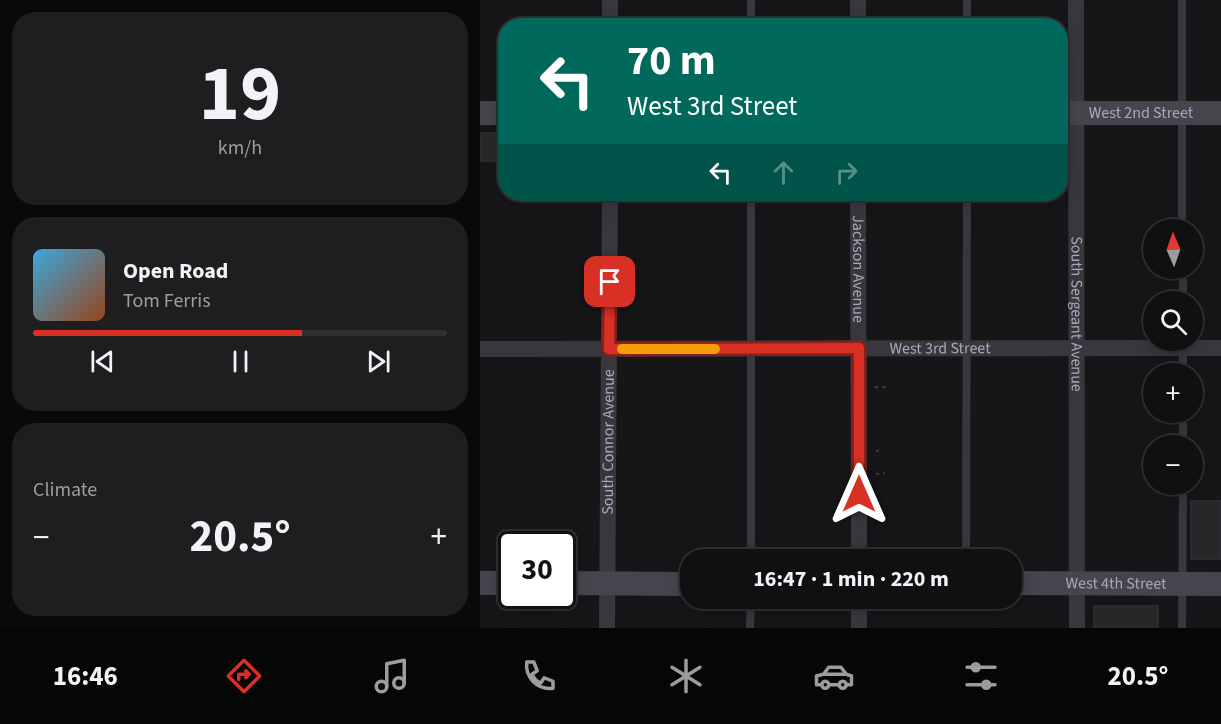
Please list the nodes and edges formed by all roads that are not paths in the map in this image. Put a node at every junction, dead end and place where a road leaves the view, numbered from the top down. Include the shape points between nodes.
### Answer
1 (610, 0) edge
2 (751, 0) edge
3 (858, 0) edge
4 (967, 0) edge
5 (1076, 0) edge
6 (1182, 0) edge
7 (610, 18) edge
8 (751, 18) edge
9 (858, 18) edge
10 (967, 18) edge
11 (480, 113) edge
12 (498, 113) edge
13 (1068, 113) edge
14 (1182, 113) junction
15 (1221, 113) edge
16 (610, 201) edge
17 (751, 201) edge
18 (858, 201) edge
19 (967, 201) edge
20 (1182, 219) edge
21 (1143, 345) edge
22 (1203, 346) edge
23 (1077, 347) junction
24 (859, 348) junction
25 (966, 348) junction
26 (1221, 348) edge
27 (480, 349) edge
28 (609, 349) junction
29 (751, 349) junction
30 (1183, 495) edge
31 (751, 549) edge
32 (859, 549) edge
33 (966, 549) edge
34 (480, 583) edge
35 (498, 583) edge
36 (576, 584) edge
37 (607, 584) junction
38 (680, 584) edge
39 (1022, 584) edge
40 (1078, 584) junction
41 (1182, 584) junction
42 (1221, 584) edge
43 (750, 609) edge
44 (859, 609) edge
45 (607, 628) edge
46 (750, 628) edge
47 (859, 628) edge
48 (1077, 628) edge
49 (1182, 628) edge

1 - 7 street
2 - 8 lane
3 - 9 street
4 - 10 lane
5 - 13 street, South Sergeant Avenue
6 - 14 lane
11 - 12 street
13 - 14 street, West 2nd Street
13 - 23 street, South Sergeant Avenue
14 - 15 street, West 2nd Street
14 - 20 lane
16 - 28 street, South Connor Avenue
17 - 29 lane
18 - 24 street, Jackson Avenue
19 - 25 lane
21 - 23 street, West 3rd Street
22 - 26 street, West 3rd Street
23 - 25 street, West 3rd Street
23 - 40 street, South Sergeant Avenue
24 - 25 street, West 3rd Street
24 - 29 street, West 3rd Street
24 - 32 street, Jackson Avenue
25 - 33 lane
27 - 28 street, West 3rd Street
28 - 29 street, West 3rd Street
28 - 37 street, South Connor Avenue
29 - 31 lane
30 - 41 lane
34 - 35 street
36 - 37 street
37 - 38 street
37 - 45 street, South Connor Avenue
39 - 40 street, West 4th Street
40 - 41 street, West 4th Street
40 - 48 street, South Sergeant Avenue
41 - 42 street, West 4th Street
41 - 49 lane
43 - 46 lane
44 - 47 street

